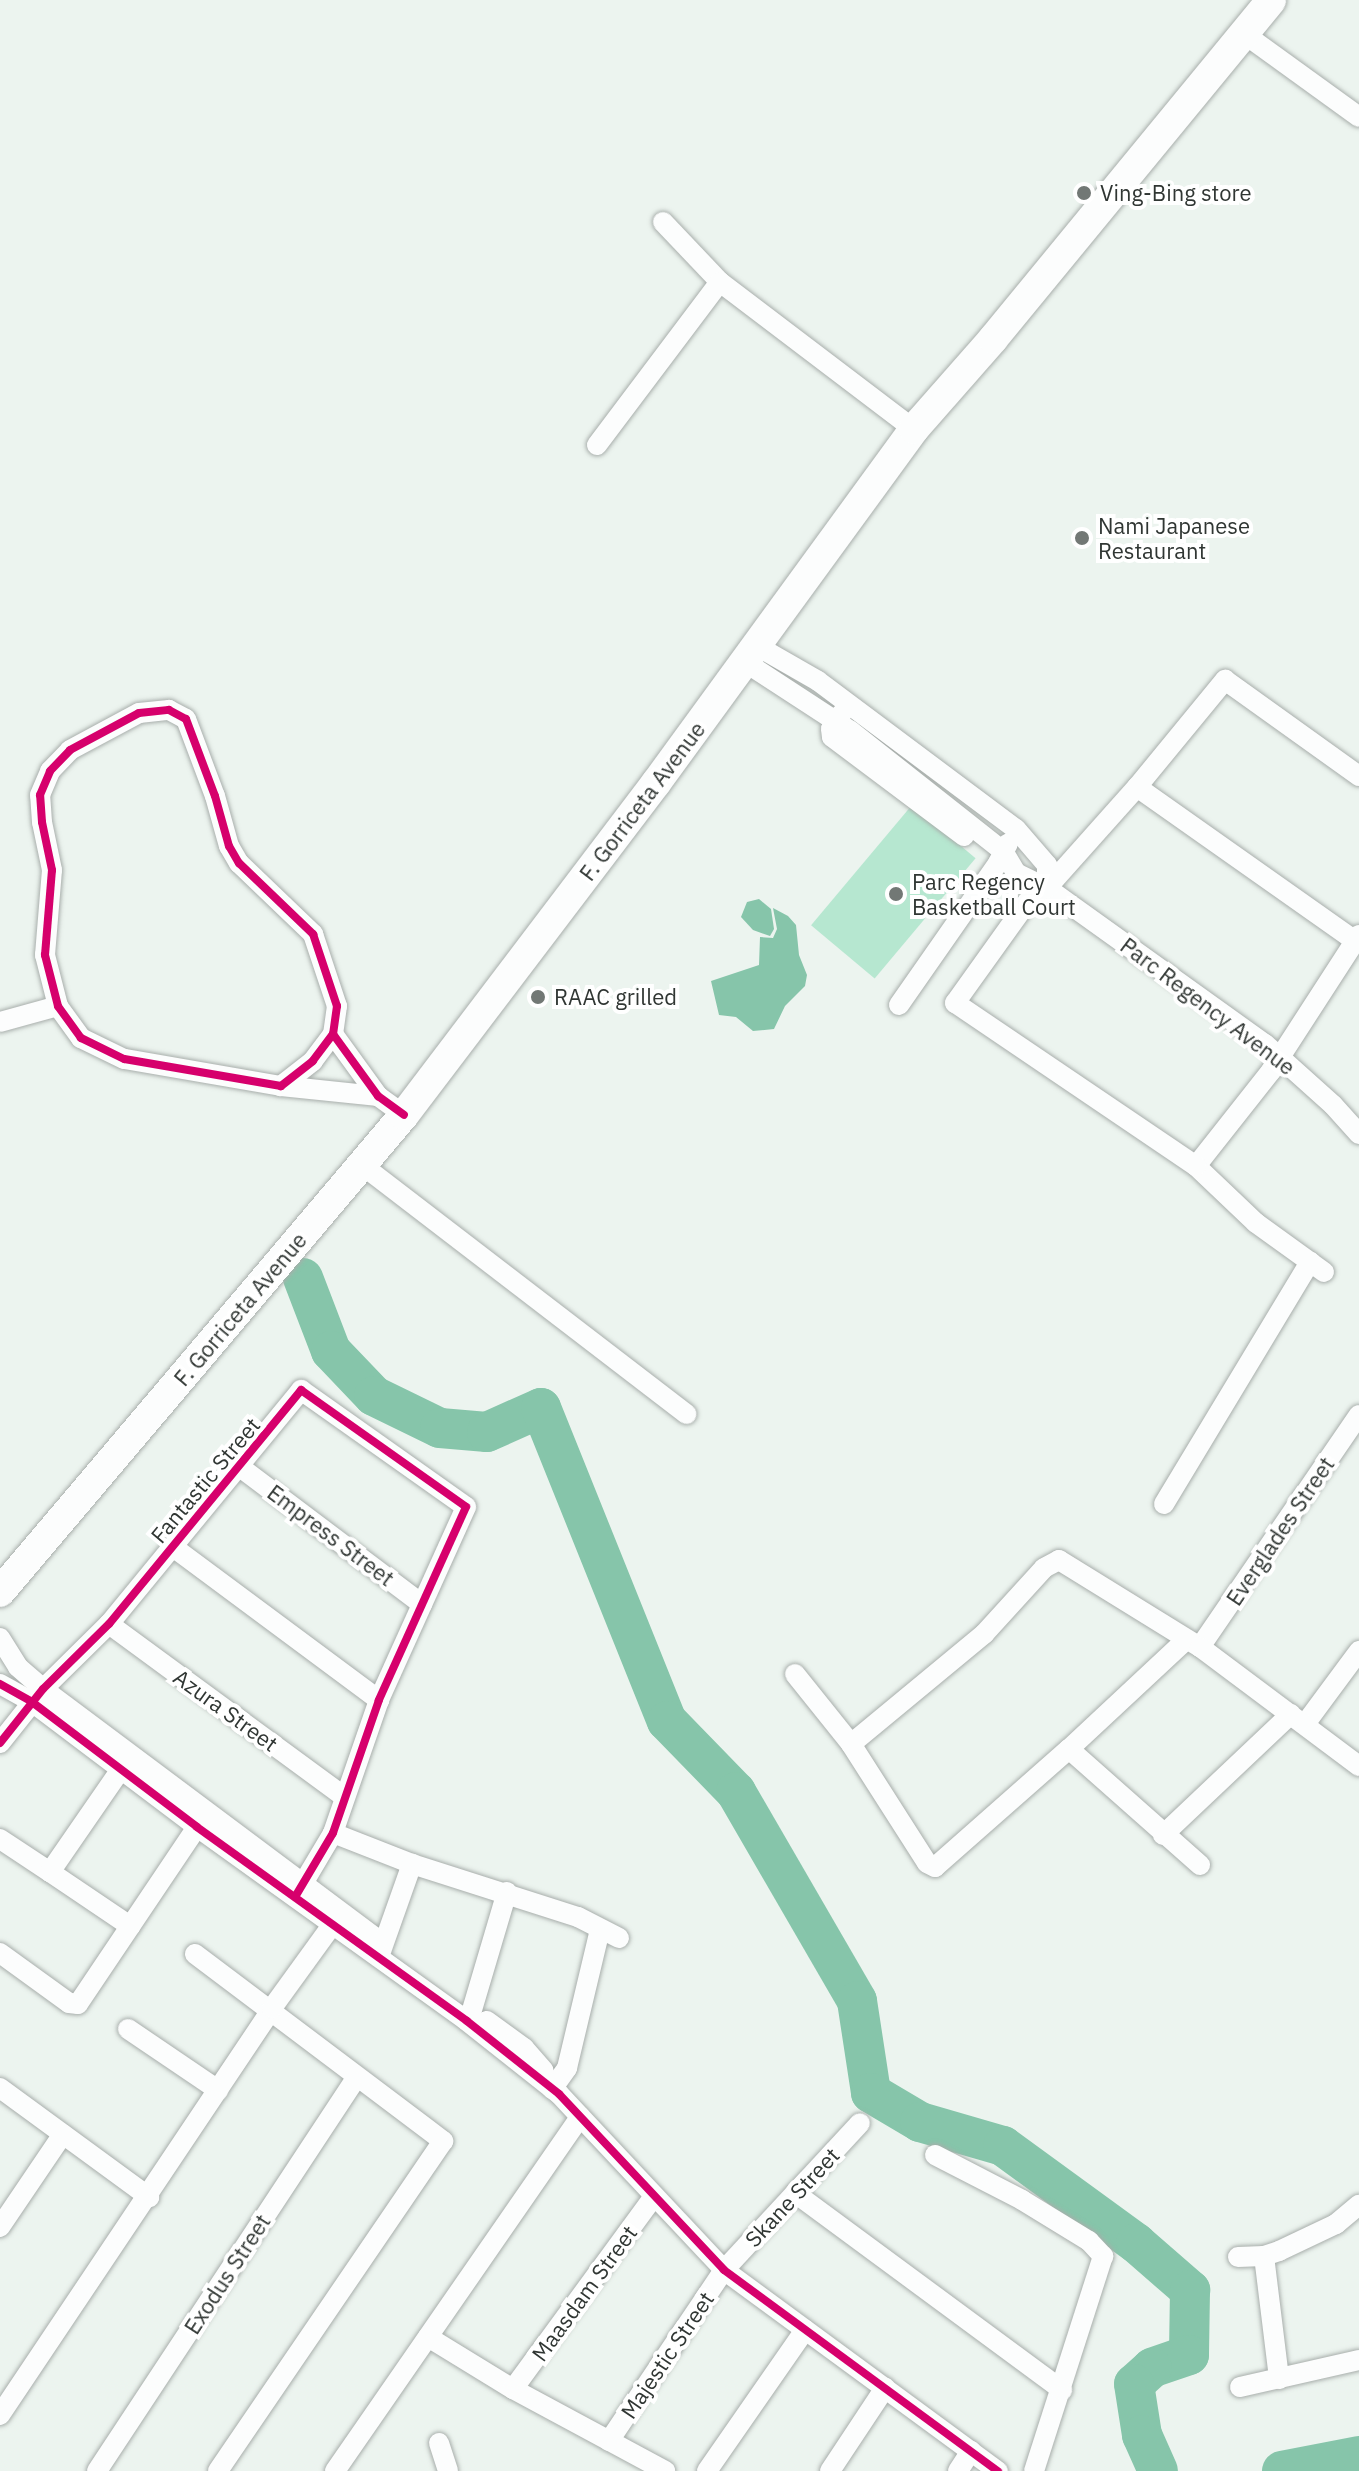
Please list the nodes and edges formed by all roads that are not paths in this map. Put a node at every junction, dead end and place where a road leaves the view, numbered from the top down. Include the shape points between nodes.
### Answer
1 (1271, 0) edge
2 (1243, 33) junction
3 (1359, 117) edge
4 (663, 222) dead end
5 (720, 282) junction
6 (914, 429) junction
7 (597, 445) dead end
8 (751, 654) junction
9 (842, 713) junction
10 (1359, 776) edge
11 (1137, 787) junction
12 (1016, 829) junction
13 (1001, 857) junction
14 (1047, 888) junction
15 (1357, 938) edge
16 (899, 1005) dead end
17 (58, 1006) junction
18 (0, 1022) edge
19 (333, 1034) junction
20 (1280, 1058) junction
21 (281, 1086) junction
22 (378, 1096) junction
23 (404, 1115) junction
24 (1359, 1134) edge
25 (362, 1165) junction
26 (1196, 1166) junction
27 (687, 1414) dead end
28 (1359, 1415) edge
29 (240, 1467) junction
30 (1164, 1504) dead end
31 (173, 1547) junction
32 (0, 1592) edge
33 (422, 1604) junction
34 (109, 1624) junction
35 (0, 1638) edge
36 (1193, 1644) junction
37 (1359, 1651) edge
38 (795, 1674) dead end
39 (0, 1684) edge
40 (38, 1696) junction
41 (379, 1700) junction
42 (1298, 1719) junction
43 (0, 1743) edge
44 (851, 1744) junction
45 (1069, 1749) junction
46 (1359, 1766) edge
47 (121, 1769) junction
48 (343, 1796) junction
49 (197, 1827) junction
50 (333, 1833) junction
51 (1163, 1835) junction
52 (0, 1839) edge
53 (412, 1864) junction
54 (1200, 1865) dead end
55 (50, 1872) junction
56 (299, 1892) junction
57 (507, 1892) junction
58 (332, 1925) junction
59 (130, 1926) junction
60 (600, 1929) junction
61 (619, 1938) dead end
62 (381, 1950) junction
63 (0, 1953) edge
64 (195, 1954) dead end
65 (272, 2008) junction
66 (472, 2010) junction
67 (128, 2029) dead end
68 (357, 2077) junction
69 (0, 2088) edge
70 (555, 2089) junction
71 (218, 2090) junction
72 (580, 2117) junction
73 (860, 2123) dead end
74 (63, 2134) junction
75 (935, 2155) dead end
76 (795, 2193) junction
77 (654, 2196) junction
78 (149, 2197) junction
79 (1359, 2205) edge
80 (0, 2227) edge
81 (1264, 2256) junction
82 (1238, 2257) dead end
83 (724, 2270) junction
84 (805, 2330) junction
85 (428, 2337) junction
86 (1359, 2360) edge
87 (1279, 2379) junction
88 (1240, 2387) dead end
89 (885, 2388) junction
90 (513, 2389) junction
91 (1062, 2390) junction
92 (0, 2415) edge
93 (609, 2441) junction
94 (439, 2443) dead end
95 (971, 2451) junction
96 (97, 2471) edge
97 (218, 2471) edge
98 (335, 2471) edge
99 (448, 2471) edge
100 (665, 2471) edge
101 (707, 2471) edge
102 (830, 2471) edge
103 (958, 2471) edge
104 (998, 2471) edge
105 (1034, 2471) edge

1 - 2 main road, F. Gorriceta Avenue
2 - 3 street
2 - 6 main road, F. Gorriceta Avenue
4 - 5 street
5 - 6 street
5 - 7 street
6 - 8 main road, F. Gorriceta Avenue
8 - 9 street
8 - 23 main road, F. Gorriceta Avenue
9 - 12 street
9 - 13 street, Parc Regency Avenue via 832,737 847,751
10 - 11 street via 1225,680
11 - 14 street
11 - 15 street
12 - 13 street
12 - 14 street via 1047,865
13 - 14 street, Parc Regency Avenue via 1016,873
13 - 16 street
14 - 20 street, Parc Regency Avenue
14 - 26 street via 1028,901 955,1003
15 - 20 street
17 - 18 street
17 - 19 street via 45,955 52,870 40,795 50,771 70,750 139,713 169,710 186,719 239,863 313,934 337,1006
17 - 21 street via 81,1038 124,1059
19 - 21 street via 313,1061
19 - 22 street
20 - 24 street, Parc Regency Avenue
20 - 26 street
21 - 22 street
22 - 23 street
23 - 25 main road, F. Gorriceta Avenue
25 - 27 street
25 - 32 main road, F. Gorriceta Avenue
26 - 30 street via 1256,1223 1317,1267
28 - 36 street, Everglades Street
29 - 31 street, Fantastic Street
29 - 33 street, Empress Street
29 - 33 street, Fantastic Street via 301,1390 466,1507
31 - 34 street, Fantastic Street
31 - 41 street
33 - 41 street
34 - 40 street, Fantastic Street
34 - 48 street, Azura Street
35 - 40 street
36 - 42 street
36 - 44 street via 1059,1560 1044,1568 984,1634
36 - 45 street, Everglades Street
37 - 42 street
38 - 44 street
39 - 40 street
40 - 43 street, Fantastic Street
40 - 47 street
40 - 56 street
41 - 48 street
42 - 46 street
42 - 51 street
44 - 45 street, Everglades Street via 927,1863 935,1867
45 - 51 street
47 - 49 street
47 - 55 street
48 - 50 street
49 - 56 street
49 - 59 street
50 - 53 street
50 - 56 street
51 - 54 street
52 - 55 street
53 - 57 street
53 - 62 street
55 - 59 street
56 - 58 street
56 - 62 street
57 - 60 street
57 - 66 street
58 - 62 street
58 - 65 street
59 - 63 street via 75,2005
60 - 61 street
60 - 70 street via 567,2068
62 - 66 street
62 - 70 street
64 - 65 street
65 - 68 street
65 - 71 street
66 - 70 street via 524,2048
67 - 71 street
68 - 96 street, Exodus Street
68 - 97 street via 443,2141
69 - 74 street
70 - 72 street
71 - 78 street
72 - 77 street
72 - 85 street
73 - 76 street, Skane Street
74 - 78 street
74 - 80 street
75 - 91 street via 1010,2193 1100,2249 1103,2256
76 - 83 street, Skane Street
76 - 91 street
77 - 83 street
77 - 90 street, Maasdam Street
78 - 92 street
79 - 81 street via 1336,2224
81 - 82 street
81 - 87 street
83 - 84 street
83 - 93 street, Majestic Street
84 - 89 street
84 - 101 street
85 - 90 street
85 - 98 street
86 - 87 street
87 - 88 street
89 - 95 street
89 - 102 street
90 - 93 street
91 - 105 street
93 - 100 street
94 - 99 street
95 - 103 street
95 - 104 street

